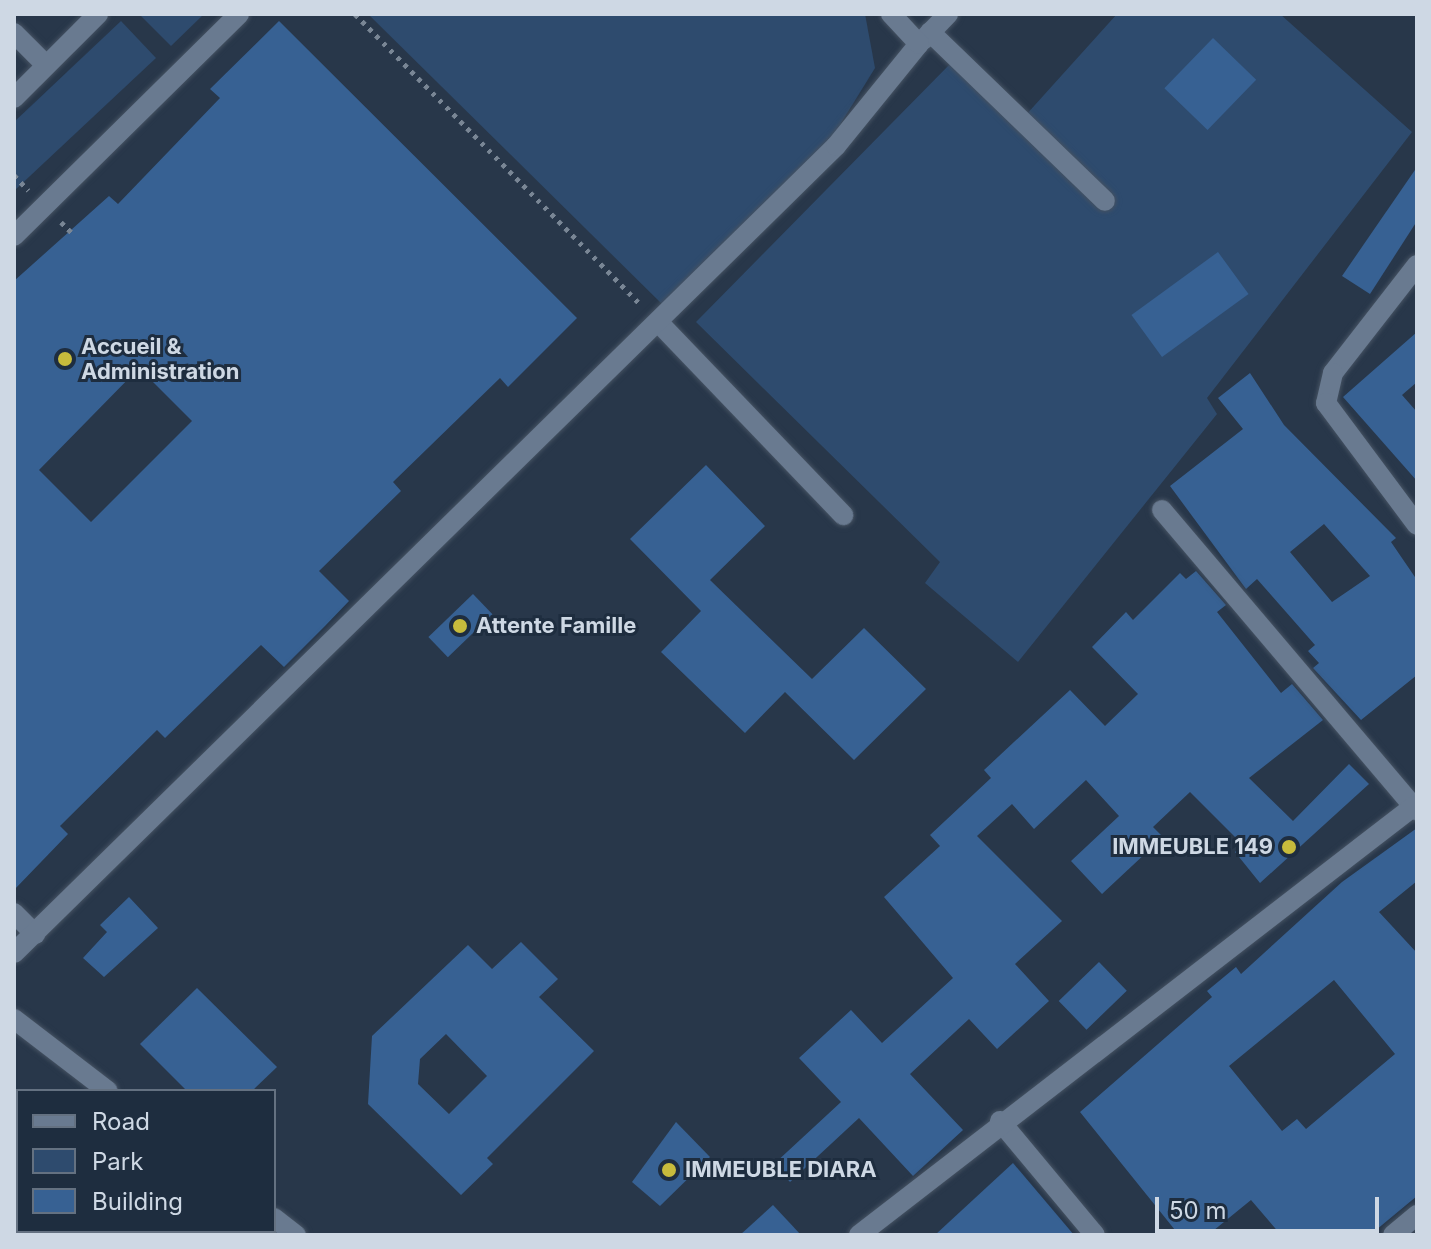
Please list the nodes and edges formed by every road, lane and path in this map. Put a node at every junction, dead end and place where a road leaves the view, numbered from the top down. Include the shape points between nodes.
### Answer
1 (98, 14) edge
2 (239, 14) edge
3 (355, 14) edge
4 (891, 14) edge
5 (948, 14) edge
6 (14, 33) edge
7 (924, 38) junction
8 (46, 65) junction
9 (14, 98) edge
10 (1105, 201) dead end
11 (14, 236) edge
12 (1417, 265) edge
13 (660, 324) junction
14 (1162, 510) dead end
15 (843, 515) dead end
16 (1417, 525) edge
17 (1415, 808) edge
18 (14, 913) edge
19 (35, 934) junction
20 (14, 953) edge
21 (14, 1019) edge
22 (105, 1089) edge
23 (1000, 1121) junction
24 (1417, 1215) edge
25 (276, 1220) edge
26 (296, 1235) edge
27 (859, 1235) edge
28 (1095, 1235) edge
29 (1393, 1235) edge

1 - 8 street
2 - 11 street
3 - 13 path
4 - 7 street
5 - 7 street
6 - 8 street
7 - 10 street
7 - 13 street via 836,146
8 - 9 street
12 - 16 street via 1333,373 1326,403
13 - 15 street
13 - 19 street
14 - 17 street
17 - 23 street
18 - 19 street
19 - 20 street
21 - 22 street
23 - 27 street
23 - 28 street
24 - 29 street
25 - 26 street

